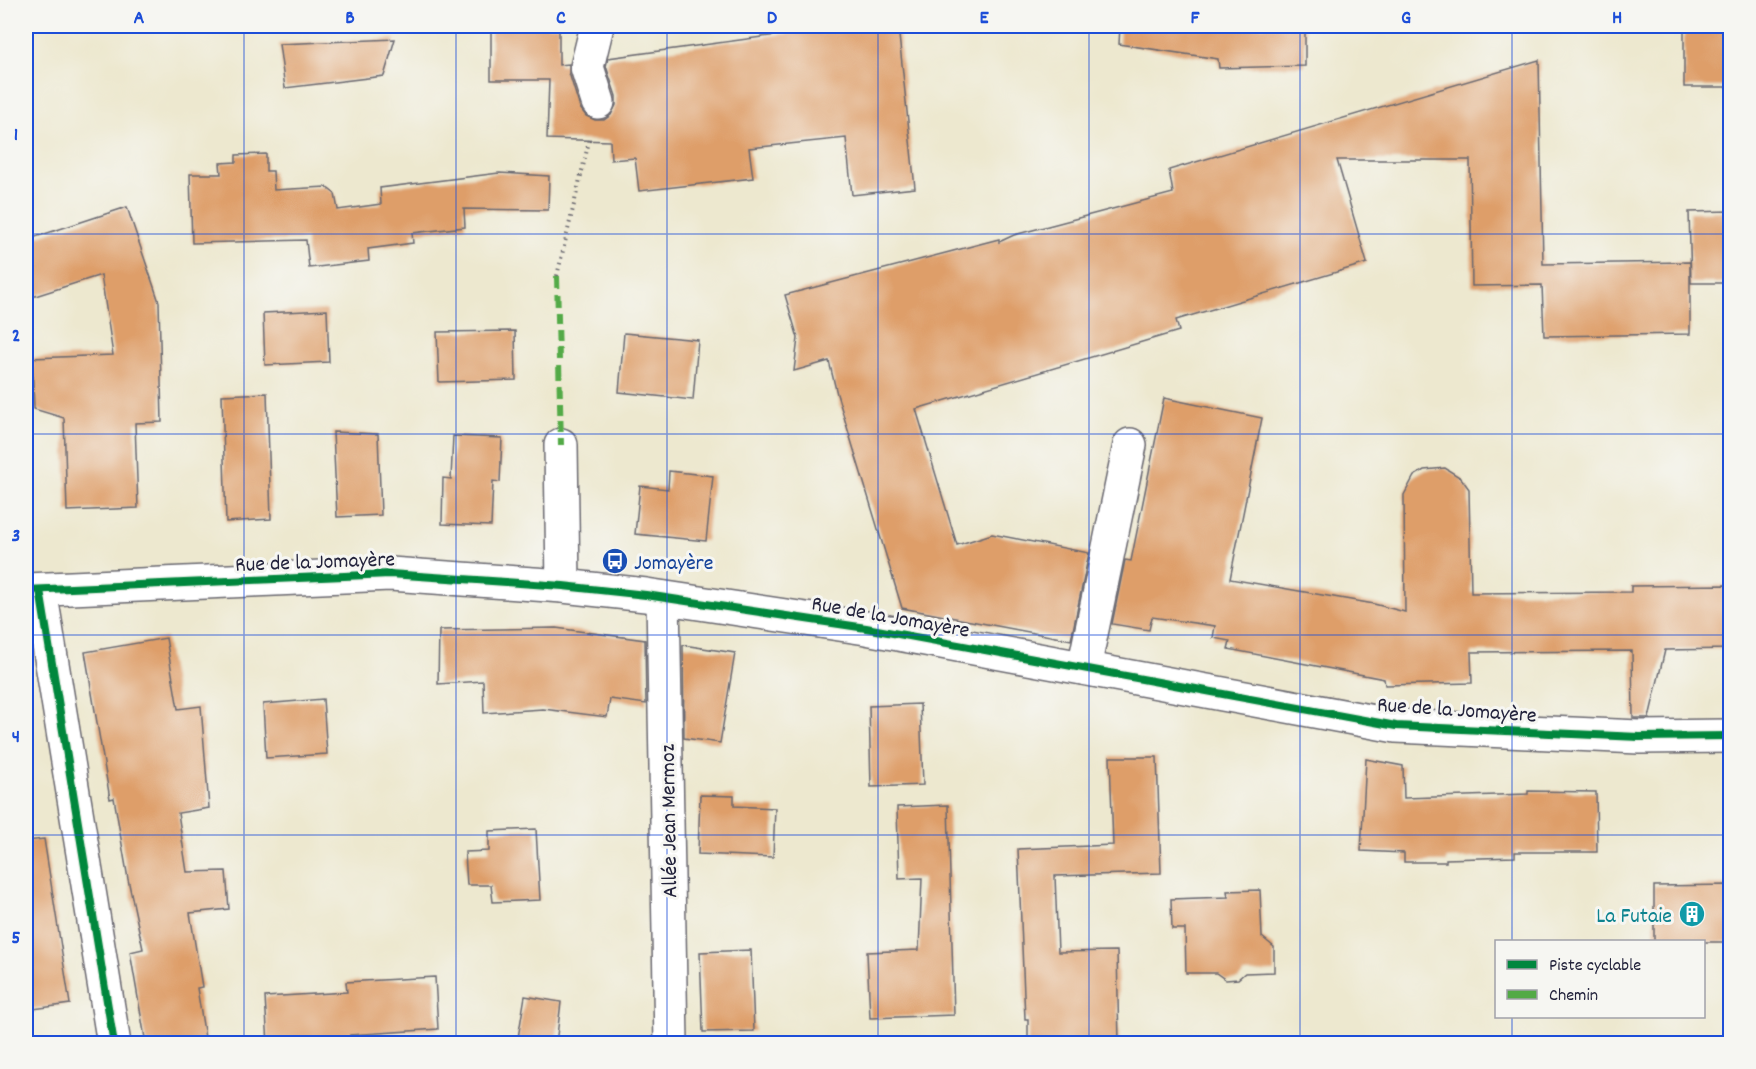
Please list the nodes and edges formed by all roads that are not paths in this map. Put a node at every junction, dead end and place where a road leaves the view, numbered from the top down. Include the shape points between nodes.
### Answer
1 (597, 26) edge
2 (598, 102) road end
3 (561, 445) dead end
4 (1130, 445) dead end
5 (563, 586) junction
6 (33, 590) edge
7 (663, 598) junction
8 (1084, 668) junction
9 (1731, 736) edge
10 (114, 1044) edge
11 (671, 1044) edge

1 - 2 street via 587,67
3 - 5 street
4 - 8 street
5 - 6 street, Rue de la Jomayère via 390,574
5 - 7 street, Rue de la Jomayère
6 - 10 street, Rue de la Jomayère
7 - 8 street, Rue de la Jomayère via 866,628
7 - 11 street, Allée Jean Mermoz
8 - 9 street, Rue de la Jomayère via 1396,726 1639,737

